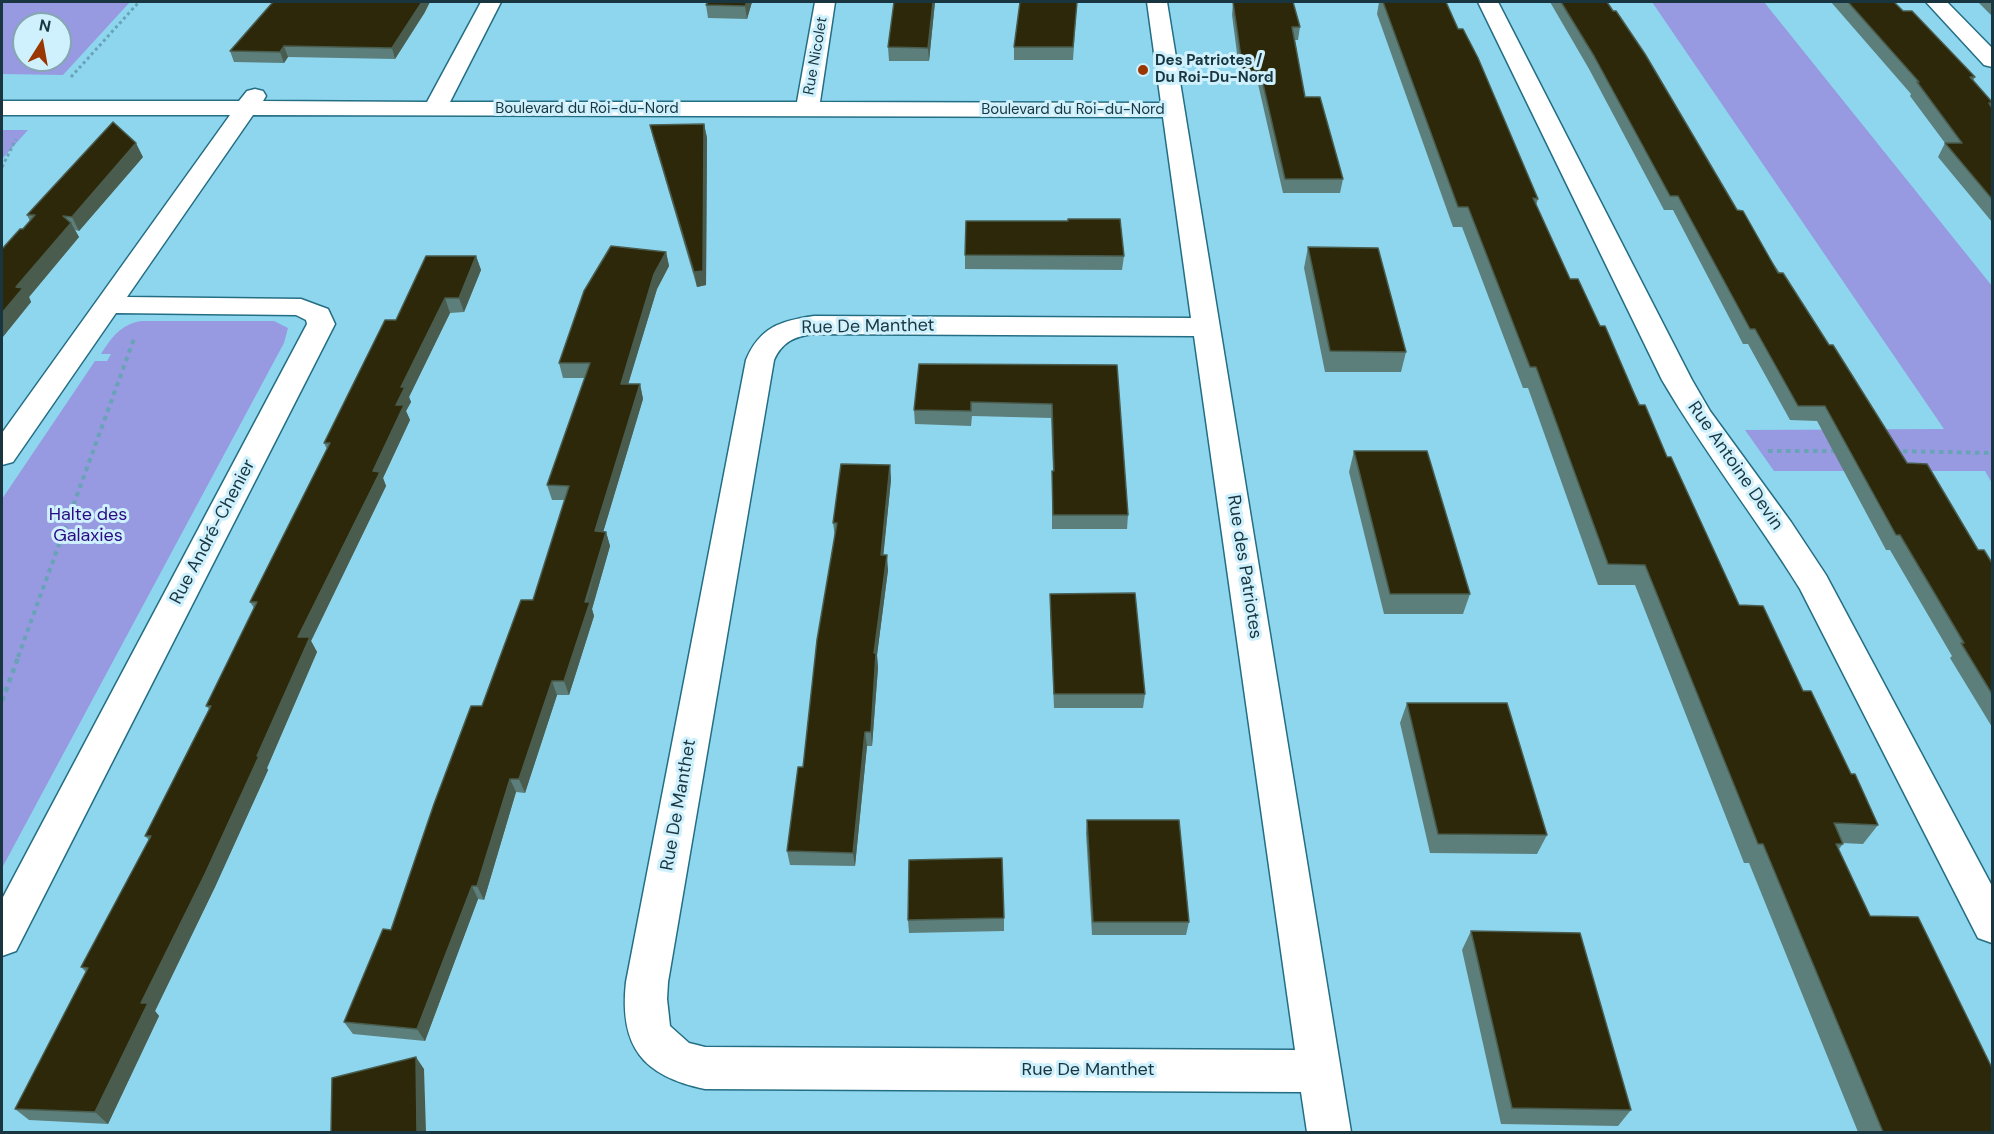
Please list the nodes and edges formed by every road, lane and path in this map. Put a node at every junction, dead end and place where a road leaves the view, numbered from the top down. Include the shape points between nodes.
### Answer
1 (140, 2) edge
2 (491, 2) edge
3 (825, 2) edge
4 (1157, 2) edge
5 (1488, 2) edge
6 (1936, 2) edge
7 (1992, 60) edge
8 (68, 80) dead end
9 (252, 100) junction
10 (439, 101) junction
11 (808, 101) junction
12 (1171, 101) junction
13 (8, 113) edge
14 (2, 167) edge
15 (106, 305) junction
16 (1208, 327) junction
17 (136, 332) dead end
18 (1768, 451) dead end
19 (1838, 451) edge
20 (1885, 451) edge
21 (1992, 453) edge
22 (2, 455) edge
23 (2, 701) edge
24 (1992, 925) edge
25 (2, 938) edge
26 (1320, 1071) junction
27 (1329, 1132) edge

1 - 8 path
2 - 10 street
3 - 11 street, Rue Nicolet
4 - 12 street, Rue des Patriotes
5 - 24 street, Rue Antoine Devin via 1677,380 1818,592
6 - 7 street
9 - 10 street, Boulevard du Roi-du-Nord
9 - 13 street, Boulevard du Roi-du-Nord
9 - 15 street
10 - 11 street, Boulevard du Roi-du-Nord
11 - 12 street, Boulevard du Roi-du-Nord
12 - 16 street, Rue des Patriotes
13 - 14 path via 9,149
15 - 22 street
15 - 25 street, Rue André-Chenier via 301,307 318,315 321,324
16 - 26 street, Rue des Patriotes
16 - 26 street, Rue De Manthet via 814,325 783,332 766,346 742,449 651,959 644,1002 646,1022 666,1055 705,1068
17 - 23 path
18 - 19 path
20 - 21 path
26 - 27 street, Rue des Patriotes

